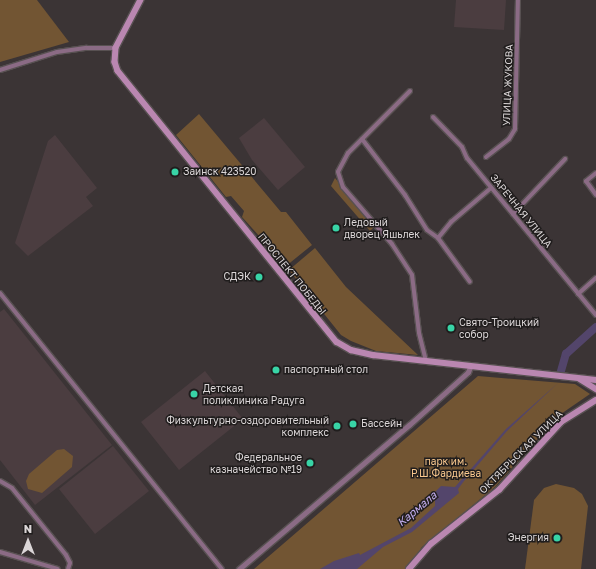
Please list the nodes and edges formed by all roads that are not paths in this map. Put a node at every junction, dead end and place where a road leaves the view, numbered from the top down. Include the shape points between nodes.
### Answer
1 (141, 0) edge
2 (518, 0) edge
3 (116, 48) junction
4 (0, 70) edge
5 (410, 91) dead end
6 (433, 118) dead end
7 (362, 139) junction
8 (486, 157) dead end
9 (565, 159) dead end
10 (596, 172) edge
11 (491, 188) junction
12 (596, 195) edge
13 (513, 214) junction
14 (438, 238) junction
15 (596, 278) edge
16 (470, 282) dead end
17 (0, 293) edge
18 (578, 294) junction
19 (596, 315) edge
20 (426, 361) junction
21 (470, 366) junction
22 (578, 378) junction
23 (596, 380) edge
24 (596, 389) edge
25 (596, 400) edge
26 (0, 481) edge
27 (0, 552) edge
28 (58, 569) edge
29 (68, 569) edge
30 (222, 569) edge
31 (239, 569) edge
32 (409, 569) edge

1 - 3 main road
2 - 8 street, УЛИЦА ЖУКОВА via 515,129 509,139
3 - 4 street via 57,52
3 - 20 main road, ПРОСПЕКТ ПОБЕДЫ via 115,62 122,77 334,339 342,346 361,353
5 - 7 street
6 - 11 street, ЗАРЕЧНАЯ УЛИЦА via 462,147 467,158
7 - 14 street via 405,195 427,230
7 - 20 street via 339,166 339,178 392,244 412,275 419,333
9 - 13 street
10 - 12 street via 586,181
11 - 13 street, ЗАРЕЧНАЯ УЛИЦА
11 - 14 street via 451,222
13 - 18 street, ЗАРЕЧНАЯ УЛИЦА
14 - 16 street
15 - 18 street
17 - 30 street
18 - 19 street, ЗАРЕЧНАЯ УЛИЦА
20 - 21 main road, ПРОСПЕКТ ПОБЕДЫ
21 - 22 main road, ПРОСПЕКТ ПОБЕДЫ
21 - 31 street via 468,372 409,425
22 - 23 main road, ПРОСПЕКТ ПОБЕДЫ
22 - 24 main road
25 - 32 main road, ОКТЯБРЬСКАЯ УЛИЦА via 561,422 499,490 431,544
26 - 29 street via 12,488 66,555 70,563
27 - 28 street

